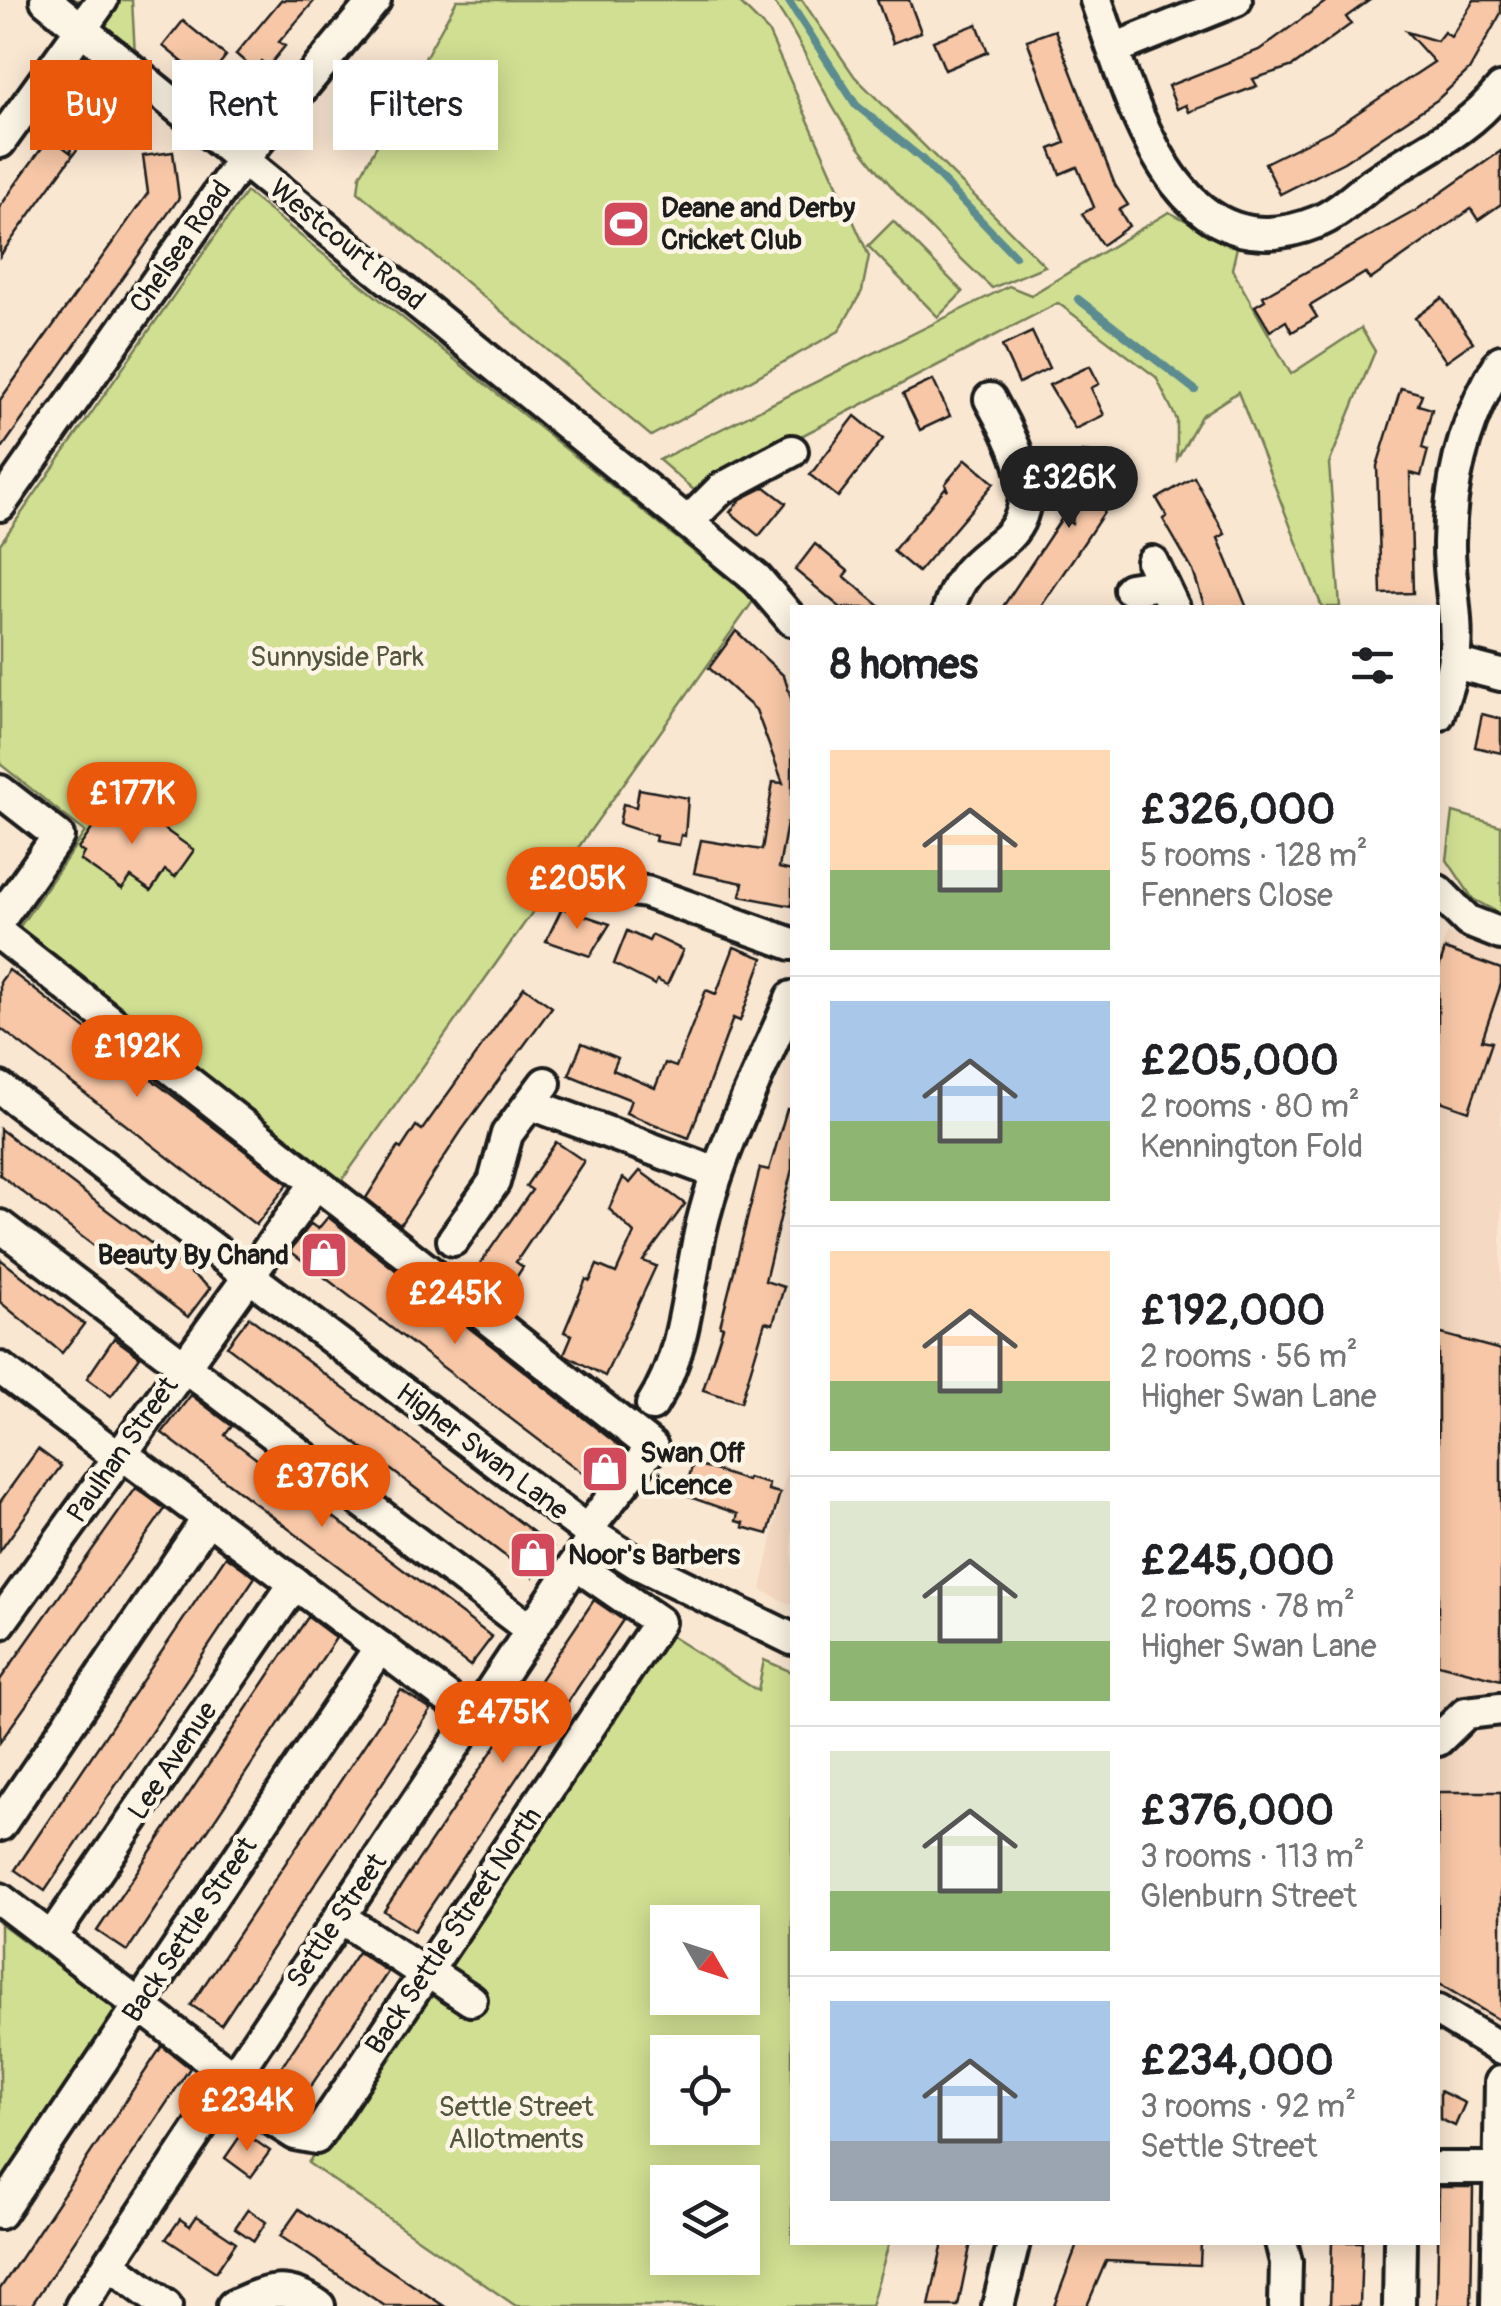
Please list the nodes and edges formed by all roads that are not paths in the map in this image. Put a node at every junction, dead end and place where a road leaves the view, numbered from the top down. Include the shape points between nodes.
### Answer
1 (46, 0) edge
2 (102, 0) edge
3 (375, 0) edge
4 (1096, 0) edge
5 (1236, 0) edge
6 (81, 29) junction
7 (1114, 50) junction
8 (1501, 89) edge
9 (0, 142) edge
10 (242, 160) junction
11 (1501, 360) edge
12 (990, 399) dead end
13 (792, 451) dead end
14 (0, 505) edge
15 (688, 522) junction
16 (1162, 585) edge
17 (1130, 589) dead end
18 (951, 605) edge
19 (790, 618) edge
20 (1454, 663) junction
21 (1501, 675) edge
22 (1440, 709) edge
23 (0, 791) edge
24 (602, 886) dead end
25 (1440, 893) edge
26 (0, 919) edge
27 (0, 934) edge
28 (1501, 934) edge
29 (790, 943) edge
30 (790, 1001) edge
31 (0, 1088) edge
32 (717, 1174) junction
33 (316, 1183) junction
34 (0, 1226) edge
35 (452, 1240) dead end
36 (247, 1276) junction
37 (183, 1365) junction
38 (0, 1368) edge
39 (652, 1406) dead end
40 (120, 1455) junction
41 (208, 1518) junction
42 (590, 1533) junction
43 (575, 1564) junction
44 (295, 1583) junction
45 (0, 1623) edge
46 (531, 1630) junction
47 (790, 1638) edge
48 (380, 1648) junction
49 (1501, 1709) edge
50 (473, 1717) junction
51 (1440, 1738) edge
52 (0, 1825) edge
53 (0, 1899) edge
54 (340, 1917) junction
55 (51, 1938) junction
56 (426, 1972) junction
57 (472, 2000) dead end
58 (139, 2006) junction
59 (1440, 2012) edge
60 (1501, 2049) edge
61 (1501, 2082) edge
62 (229, 2083) junction
63 (1440, 2168) edge
64 (1499, 2168) edge
65 (0, 2213) edge
66 (1013, 2245) edge
67 (1282, 2245) edge
68 (1400, 2245) edge
69 (109, 2264) junction
70 (80, 2306) edge
71 (166, 2306) edge
72 (232, 2306) edge
73 (320, 2306) edge
74 (998, 2306) edge
75 (1284, 2306) edge
76 (1399, 2306) edge
77 (1497, 2306) edge

1 - 6 street, Westcourt Road
2 - 6 street
3 - 10 street, Chelsea Road
4 - 7 street
5 - 7 street
6 - 9 street
6 - 10 street, Westcourt Road
7 - 8 street via 1162,168 1199,207 1251,231 1321,221 1450,138
10 - 14 street, Chelsea Road
10 - 15 street, Westcourt Road
11 - 20 street via 1471,418 1454,479 1448,544
12 - 18 street via 1022,436 1021,518 966,569
13 - 15 street via 721,489
15 - 19 street, Westcourt Road via 758,579
16 - 17 street
20 - 21 street
20 - 22 street
23 - 26 street via 58,836
24 - 29 street via 644,880
25 - 28 street via 1468,921
27 - 33 street
30 - 32 street
31 - 36 street, Higher Swan Lane
32 - 35 street via 538,1094 507,1134 494,1182 467,1201
32 - 39 street via 668,1336 675,1362
33 - 36 street, Paulhan Street
33 - 42 street, Settle Street via 652,1447
34 - 37 street
36 - 37 street, Paulhan Street
36 - 42 street, Higher Swan Lane
37 - 40 street, Paulhan Street
37 - 46 street
38 - 40 street
40 - 41 street
40 - 45 street, Paulhan Street
41 - 44 street
41 - 52 street
42 - 43 street, Settle Street
42 - 47 street, Higher Swan Lane
43 - 46 street, Settle Street
43 - 56 street, Back Settle Street North via 659,1622
44 - 48 street
44 - 55 street, Lee Avenue
46 - 50 street, Settle Street
48 - 50 street
48 - 58 street, Back Settle Street
49 - 51 street via 1466,1713
50 - 54 street, Settle Street
53 - 55 street
54 - 56 street
54 - 62 street, Settle Street
55 - 58 street
56 - 57 street
56 - 62 street, Back Settle Street North via 316,2138 296,2134
58 - 62 street
58 - 65 street, Back Settle Street
59 - 60 street
61 - 64 street
62 - 69 street, Settle Street
63 - 64 street
64 - 77 street
66 - 74 street
67 - 75 street
68 - 76 street
69 - 70 street, Settle Street
69 - 71 street
72 - 73 street via 284,2289

